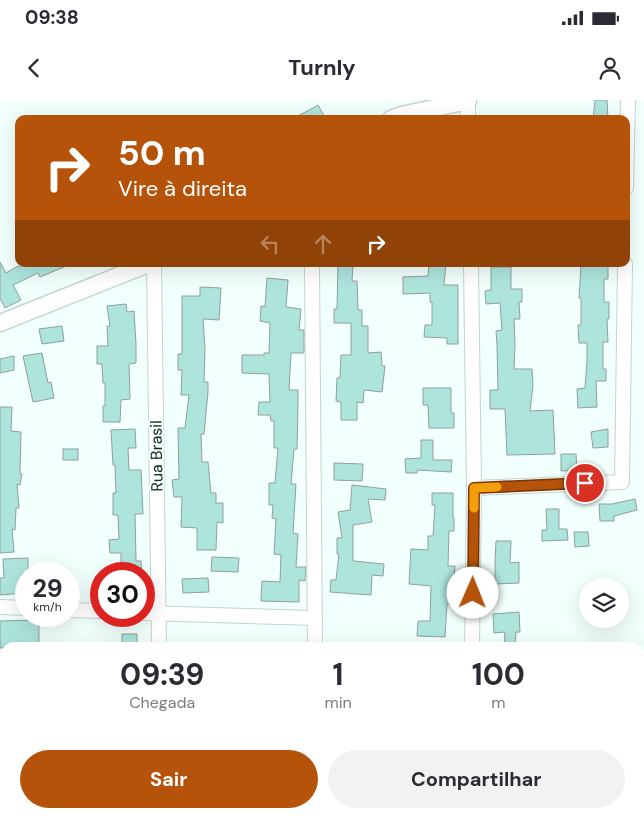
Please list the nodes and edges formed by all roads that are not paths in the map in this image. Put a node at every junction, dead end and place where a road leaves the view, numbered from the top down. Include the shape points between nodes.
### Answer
1 (468, 100) edge
2 (628, 100) edge
3 (401, 115) edge
4 (468, 115) edge
5 (628, 115) edge
6 (140, 267) edge
7 (154, 267) edge
8 (312, 267) edge
9 (471, 267) edge
10 (625, 267) edge
11 (0, 323) edge
12 (474, 488) junction
13 (0, 607) edge
14 (15, 608) edge
15 (155, 614) edge
16 (158, 614) junction
17 (315, 618) junction
18 (159, 642) edge
19 (315, 642) edge
20 (472, 642) edge

1 - 3 street
1 - 4 street
2 - 5 street
6 - 11 street
7 - 16 street, Rua Brasil
8 - 17 street
9 - 12 street
10 - 12 street via 622,482
12 - 20 street
13 - 14 street
15 - 16 street
16 - 17 street
16 - 18 street, Rua Brasil
17 - 19 street

